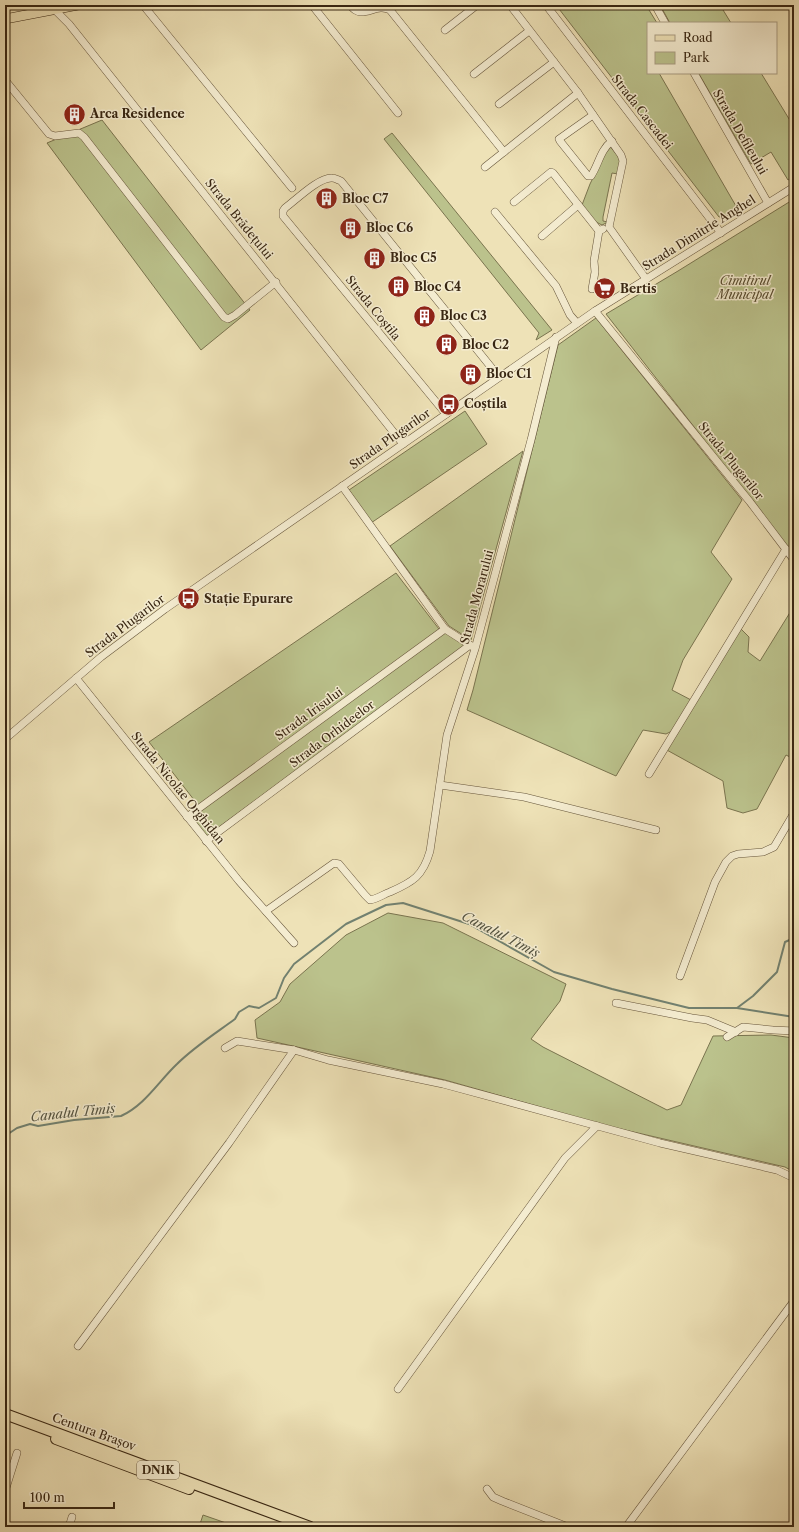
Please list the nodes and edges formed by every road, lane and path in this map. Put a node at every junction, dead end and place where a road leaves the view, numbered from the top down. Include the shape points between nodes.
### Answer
1 (78, 5) edge
2 (143, 5) edge
3 (312, 5) edge
4 (350, 5) edge
5 (477, 5) edge
6 (510, 5) edge
7 (546, 5) edge
8 (655, 5) edge
9 (55, 10) junction
10 (5, 19) edge
11 (664, 22) edge
12 (445, 30) dead end
13 (529, 30) junction
14 (554, 62) junction
15 (474, 74) dead end
16 (695, 74) edge
17 (5, 80) edge
18 (578, 93) junction
19 (499, 104) dead end
20 (398, 113) dead end
21 (593, 114) junction
22 (612, 141) junction
23 (504, 152) junction
24 (485, 167) dead end
25 (794, 187) edge
26 (292, 188) dead end
27 (514, 202) dead end
28 (768, 203) junction
29 (578, 205) junction
30 (495, 212) dead end
31 (609, 227) junction
32 (599, 231) junction
33 (721, 232) junction
34 (542, 236) dead end
35 (646, 279) junction
36 (276, 282) junction
37 (592, 289) dead end
38 (595, 311) junction
39 (577, 323) junction
40 (556, 337) junction
41 (498, 377) junction
42 (446, 414) junction
43 (403, 444) junction
44 (342, 486) junction
45 (786, 549) junction
46 (794, 560) edge
47 (445, 629) junction
48 (473, 647) junction
49 (76, 678) junction
50 (5, 739) edge
51 (649, 774) dead end
52 (440, 785) junction
53 (794, 813) edge
54 (187, 817) junction
55 (656, 830) dead end
56 (206, 841) junction
57 (266, 911) junction
58 (294, 944) dead end
59 (680, 976) dead end
60 (616, 1003) dead end
61 (794, 1031) edge
62 (736, 1032) junction
63 (727, 1037) dead end
64 (225, 1048) dead end
65 (294, 1050) junction
66 (597, 1126) junction
67 (794, 1178) edge
68 (794, 1301) edge
69 (78, 1346) dead end
70 (398, 1389) dead end
71 (5, 1414) edge
72 (5, 1421) edge
73 (17, 1453) dead end
74 (487, 1489) dead end
75 (5, 1491) edge
76 (72, 1516) dead end
77 (69, 1527) edge
78 (291, 1527) edge
79 (310, 1527) edge
80 (568, 1527) edge
81 (626, 1527) edge

1 - 9 main road
2 - 26 street
3 - 20 street
4 - 23 street via 359,12 382,7 390,10
5 - 12 street
6 - 13 street
7 - 33 street, Strada Cascadei
8 - 11 street
9 - 10 main road
9 - 36 street, Strada Brădețului via 69,24
13 - 14 street
13 - 15 street
14 - 18 street
14 - 19 street
16 - 28 street, Strada Defileului
17 - 36 street via 49,134 56,136 79,133 84,137 224,317 228,319 235,315
18 - 21 street
18 - 23 street
21 - 22 street
21 - 22 street via 559,139 560,141 588,176 593,173 604,148
22 - 31 street via 623,160
23 - 24 street
25 - 28 street, Strada Dimitrie Anghel
27 - 29 street via 551,172
28 - 33 street, Strada Dimitrie Anghel
29 - 32 street
29 - 34 street
30 - 39 street via 556,286 570,315
31 - 32 street
31 - 35 street
32 - 37 street
33 - 35 street, Strada Dimitrie Anghel
35 - 38 street, Strada Dimitrie Anghel
36 - 43 street, Strada Brădețului
38 - 39 street, Strada Plugarilor
38 - 45 street, Strada Plugarilor
39 - 40 street, Strada Plugarilor
40 - 41 street, Strada Plugarilor
40 - 48 street, Strada Morarului via 531,440
41 - 42 street, Strada Plugarilor
41 - 42 street, Strada Coștila via 341,181 334,178 322,180 285,208 283,216
42 - 43 street, Strada Plugarilor
43 - 44 street, Strada Plugarilor
44 - 47 street
44 - 49 street, Strada Plugarilor via 165,609 101,656
45 - 46 street, Strada Plugarilor
45 - 51 street
47 - 48 street
47 - 54 street, Strada Irisului
48 - 52 street, Strada Morarului via 447,735
48 - 56 street, Strada Orhideelor
49 - 50 street, Strada Plugarilor
49 - 54 street, Strada Nicolae Orghidan
52 - 55 street via 524,797
52 - 57 street, Strada Morarului via 430,851 421,872 414,880 372,900 367,898 336,863
53 - 59 street via 774,847 763,852 738,854 726,862 715,882
54 - 56 street, Strada Nicolae Orghidan
56 - 57 street, Strada Nicolae Orghidan
57 - 58 street, Strada Nicolae Orghidan
60 - 62 street via 707,1020
61 - 62 street via 743,1027
62 - 63 street
64 - 65 street via 237,1041
65 - 66 street via 328,1060 443,1084
65 - 69 street via 229,1143
66 - 67 street via 660,1144 778,1170
66 - 70 street via 565,1158
68 - 81 street
71 - 79 highway, Centura Brașov / DN1K
72 - 78 highway, Centura Brașov / DN1K
73 - 75 street
74 - 80 street via 493,1497
76 - 77 street

